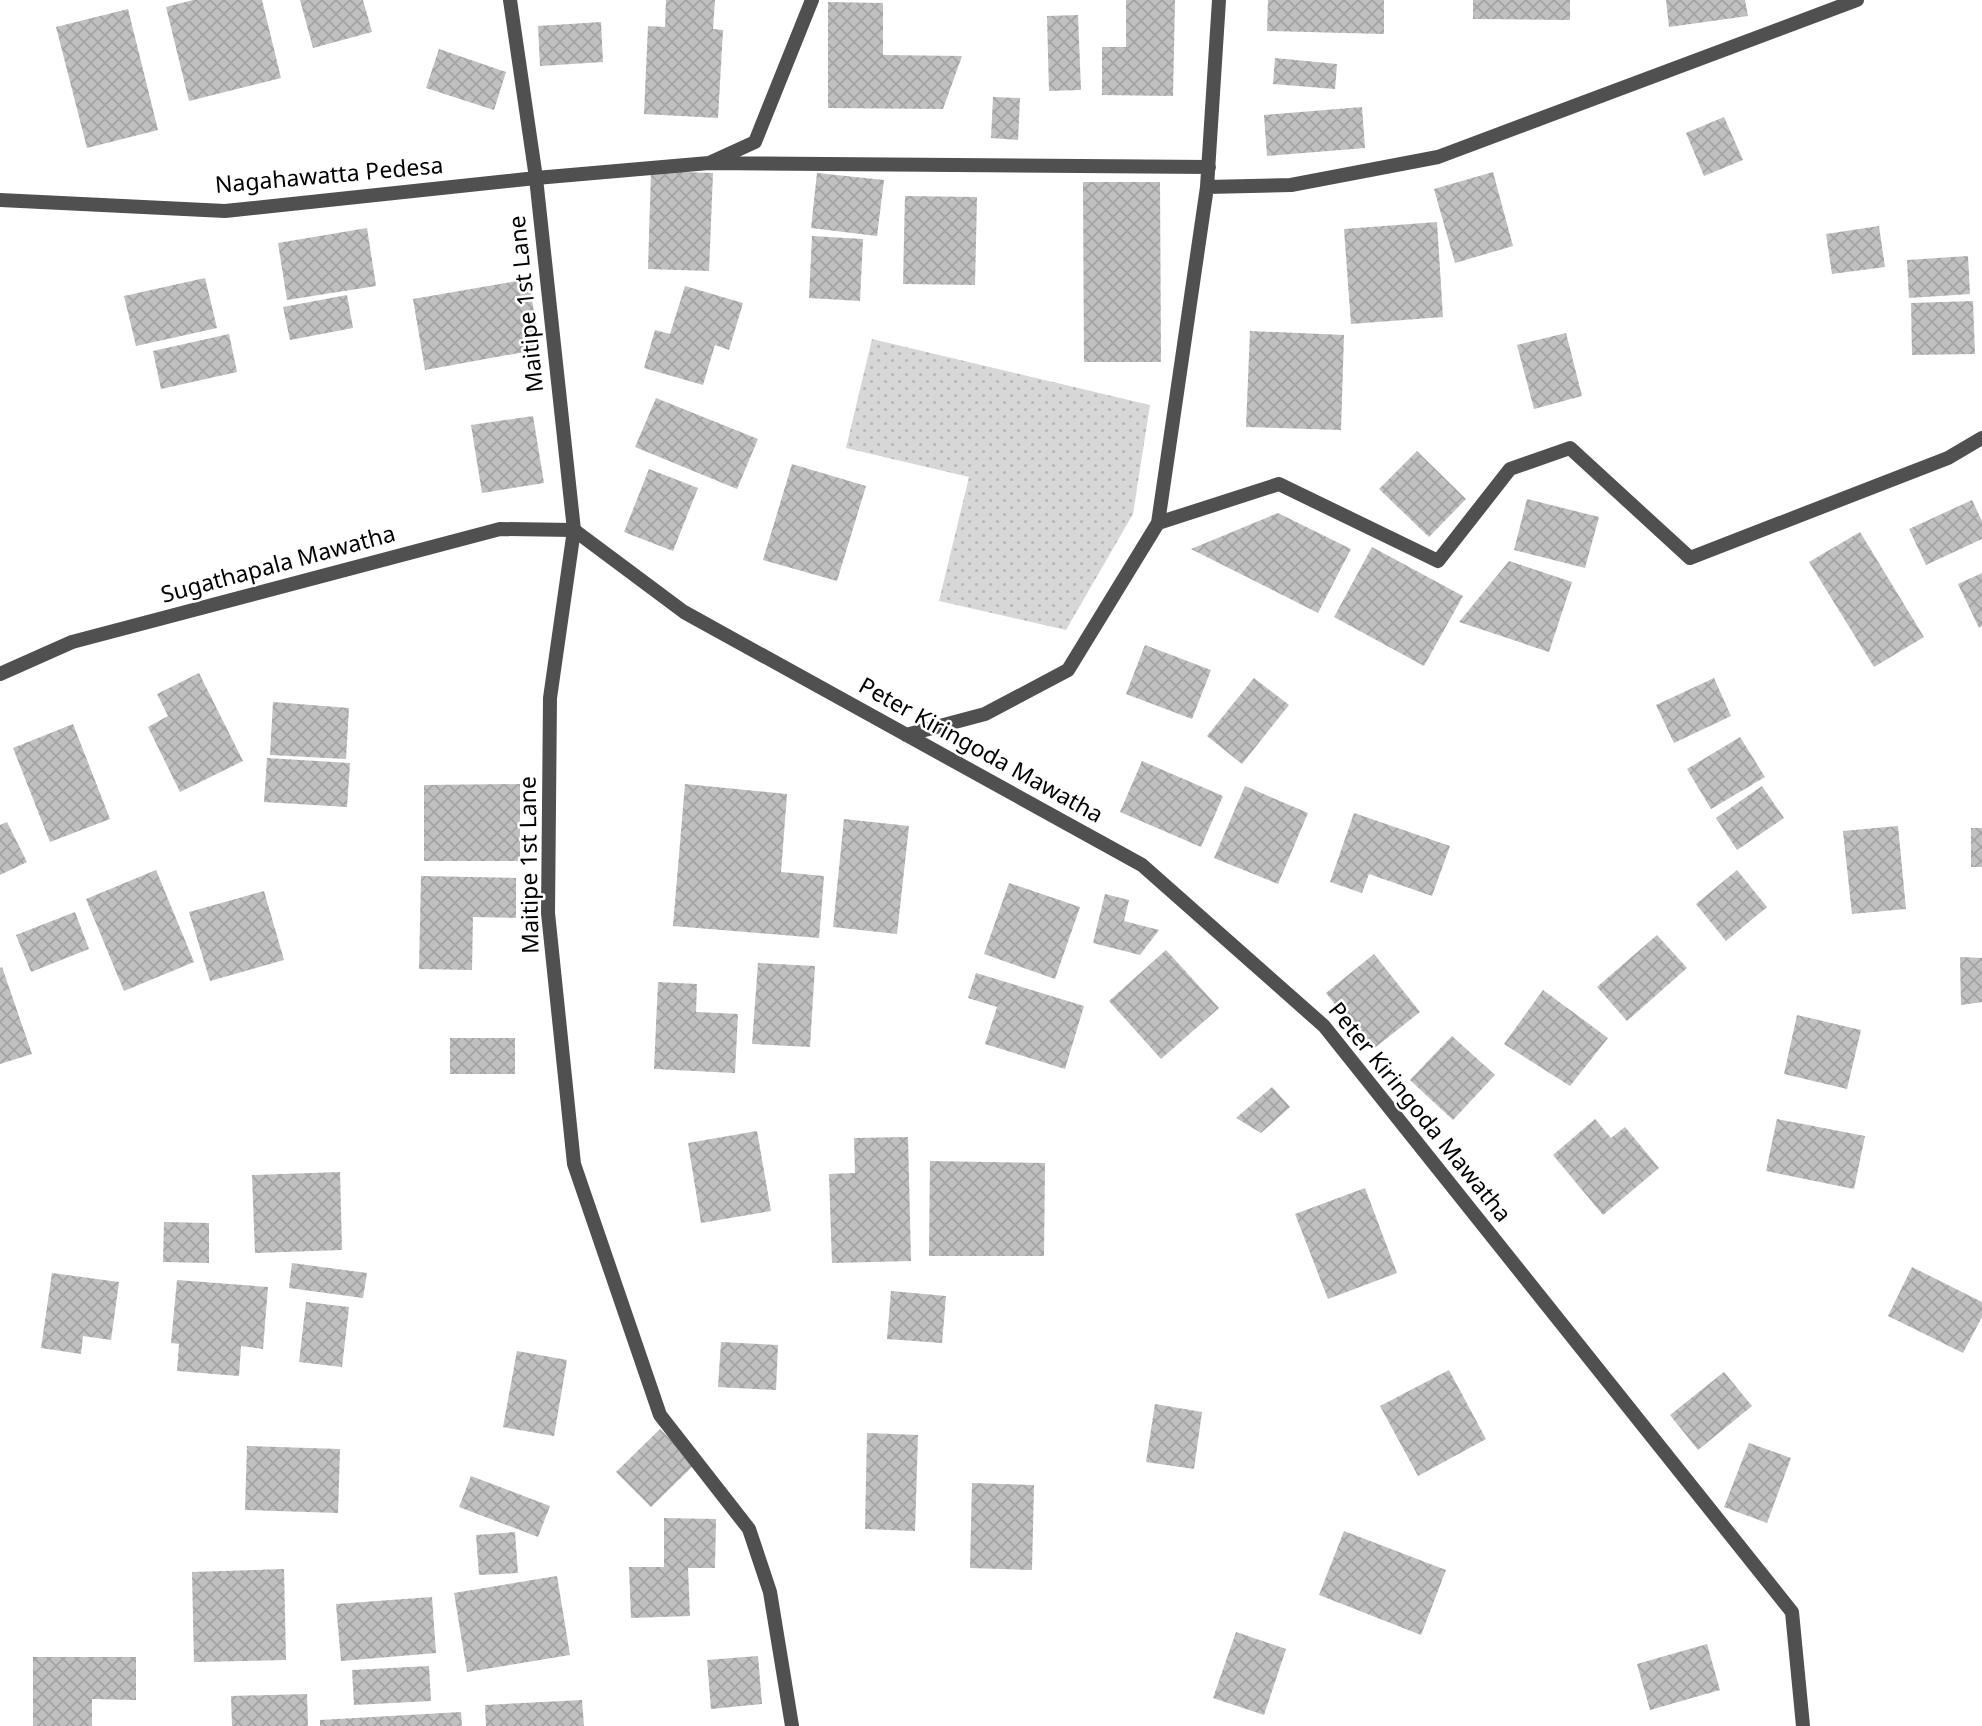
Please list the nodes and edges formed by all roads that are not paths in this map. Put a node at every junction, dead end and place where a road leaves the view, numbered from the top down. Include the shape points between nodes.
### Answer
1 (510, 0) edge
2 (812, 0) edge
3 (1219, 0) edge
4 (1857, 0) edge
5 (709, 163) junction
6 (1209, 167) junction
7 (536, 178) junction
8 (1207, 187) junction
9 (0, 200) edge
10 (1982, 438) edge
11 (1158, 523) junction
12 (574, 530) junction
13 (0, 674) edge
14 (906, 735) junction
15 (792, 1726) edge
16 (1803, 1726) edge

1 - 7 street, Maitipe 1st Lane
2 - 5 street via 755,142
3 - 6 street
4 - 8 street via 1438,157 1291,185
5 - 6 street
5 - 7 street, Nagahawatta Pedesa
6 - 8 street
7 - 9 street, Nagahawatta Pedesa via 225,211
7 - 12 street, Maitipe 1st Lane
8 - 11 street
10 - 11 street via 1948,458 1690,558 1570,448 1510,469 1438,561 1279,484
11 - 14 street via 1068,670 985,714
12 - 13 street, Sugathapala Mawatha via 500,528 72,642
12 - 14 street, Peter Kiringoda Mawatha via 684,612
12 - 15 street, Maitipe 1st Lane via 550,698 548,913 574,1164 660,1415 749,1529 770,1592
14 - 16 street, Peter Kiringoda Mawatha via 1142,865 1324,1026 1792,1612

